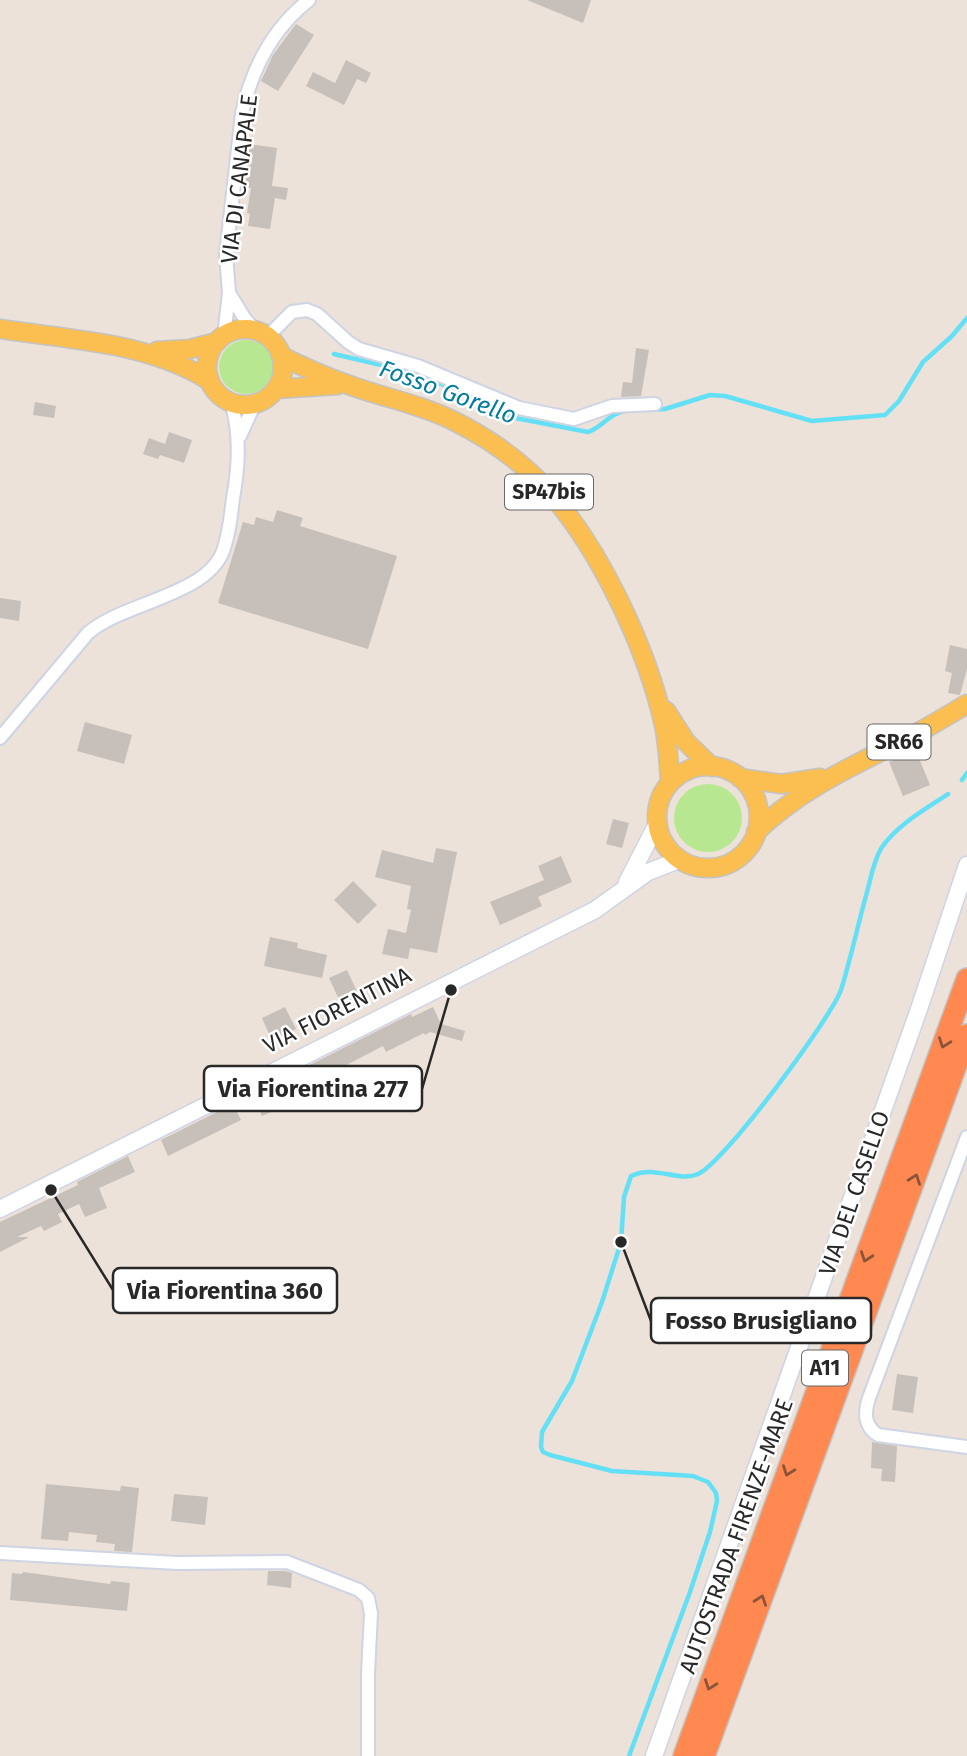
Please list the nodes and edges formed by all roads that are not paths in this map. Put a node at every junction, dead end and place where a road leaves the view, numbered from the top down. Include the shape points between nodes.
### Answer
1 (309, 0) edge
2 (229, 293) junction
3 (0, 329) edge
4 (262, 334) junction
5 (221, 339) junction
6 (146, 351) junction
7 (281, 355) junction
8 (210, 381) junction
9 (351, 386) junction
10 (277, 388) junction
11 (230, 402) junction
12 (655, 404) dead end
13 (254, 405) junction
14 (239, 440) junction
15 (656, 693) junction
16 (967, 704) edge
17 (0, 738) edge
18 (712, 767) junction
19 (830, 776) junction
20 (740, 778) junction
21 (670, 783) junction
22 (657, 824) junction
23 (756, 832) junction
24 (679, 860) junction
25 (967, 865) edge
26 (620, 892) junction
27 (967, 979) edge
28 (967, 1035) edge
29 (967, 1137) edge
30 (0, 1209) edge
31 (967, 1447) edge
32 (0, 1553) edge
33 (368, 1756) edge
34 (654, 1756) edge
35 (684, 1756) edge
36 (704, 1756) edge

1 - 2 street, VIA DI CANAPALE via 282,24 248,90 226,255
2 - 4 street via 245,319
2 - 5 street, VIA DI CANAPALE
3 - 6 main road
4 - 5 main road via 240,330
4 - 7 main road, SP47bis
4 - 12 street via 292,312 307,310 359,349 418,366 519,408 573,419 611,405
5 - 6 main road via 190,349
5 - 8 main road via 208,360
6 - 8 main road
7 - 9 main road, SP47bis
7 - 10 main road via 283,373
8 - 11 main road
9 - 10 main road, SP47bis
9 - 15 main road, SP47bis via 454,421 499,447 550,492 608,580
10 - 13 main road
11 - 13 main road
11 - 14 street
13 - 14 street
14 - 17 street via 227,537 216,564 197,581 100,623
15 - 18 main road, SP47bis via 680,735
15 - 21 main road, SP47bis
16 - 19 main road, SR66
18 - 20 main road
18 - 21 main road via 694,768
19 - 20 main road, SR66 via 781,784
19 - 23 main road, SR66
20 - 23 main road via 755,799
21 - 22 main road via 658,806
22 - 24 main road via 664,844
22 - 26 street, VIA FIORENTINA
23 - 24 main road via 743,854 729,863 704,868
24 - 26 street, VIA FIORENTINA via 655,868
25 - 34 street, VIA DEL CASELLO
26 - 30 street, VIA FIORENTINA via 595,910
27 -> 35 highway, AUTOSTRADA FIRENZE-MARE / A11
36 -> 28 highway, AUTOSTRADA FIRENZE-MARE / A11
29 - 31 street via 866,1416 878,1435
32 - 33 street via 177,1563 287,1562 359,1590 368,1598 371,1613

